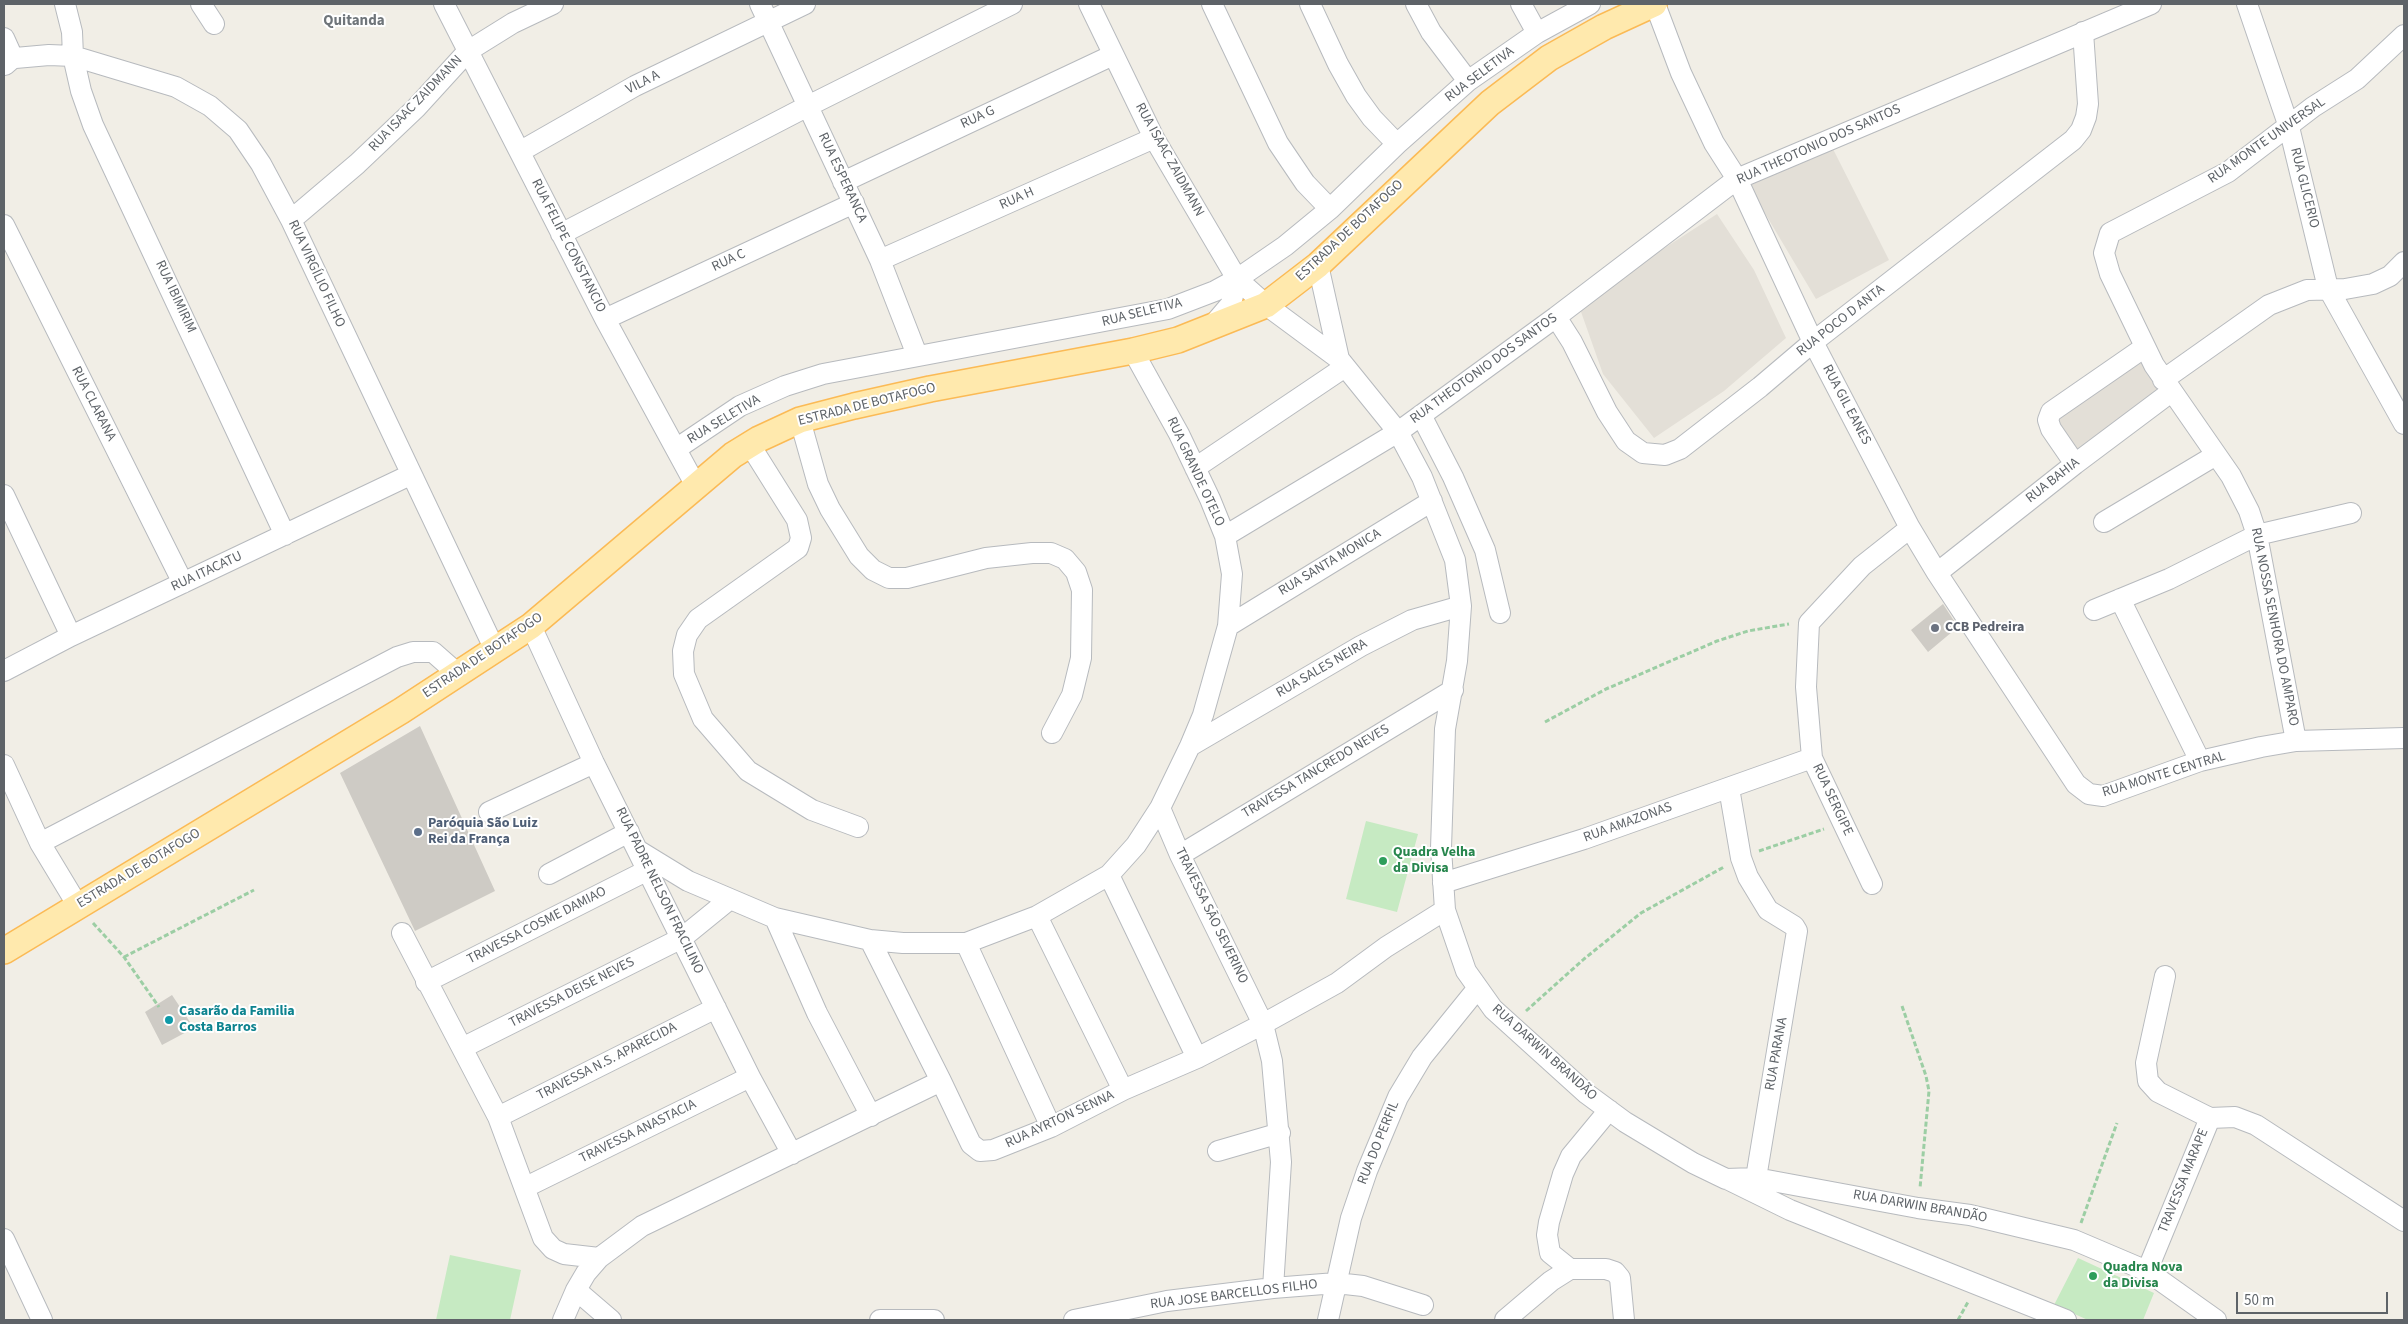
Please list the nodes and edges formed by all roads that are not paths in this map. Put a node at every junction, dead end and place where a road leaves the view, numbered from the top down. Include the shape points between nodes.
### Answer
1 (65, 4) edge
2 (202, 4) edge
3 (444, 4) edge
4 (553, 4) edge
5 (760, 4) edge
6 (805, 4) edge
7 (1012, 4) edge
8 (1089, 4) edge
9 (1212, 4) edge
10 (1310, 4) edge
11 (1416, 4) edge
12 (1520, 4) edge
13 (1590, 4) edge
14 (1655, 4) edge
15 (2151, 4) edge
16 (2248, 4) edge
17 (769, 22) junction
18 (214, 24) dead end
19 (2083, 32) junction
20 (1537, 33) junction
21 (2404, 35) edge
22 (4, 38) edge
23 (468, 51) junction
24 (1113, 55) junction
25 (73, 56) junction
26 (7, 61) edge
27 (1468, 81) junction
28 (808, 106) junction
29 (2288, 127) junction
30 (1154, 138) junction
31 (1397, 144) junction
32 (520, 151) junction
33 (1737, 179) junction
34 (844, 182) junction
35 (854, 203) junction
36 (1330, 209) junction
37 (291, 220) junction
38 (4, 225) edge
39 (560, 234) junction
40 (10, 253) edge
41 (2104, 253) joint
42 (880, 260) junction
43 (2404, 262) edge
44 (1318, 265) junction
45 (1237, 279) junction
46 (2328, 288) junction
47 (1266, 305) junction
48 (1556, 317) junction
49 (605, 319) junction
50 (1212, 326) junction
51 (1813, 342) junction
52 (2145, 348) junction
53 (1133, 351) junction
54 (917, 355) junction
55 (1342, 363) junction
56 (2167, 386) junction
57 (1421, 415) junction
58 (800, 420) junction
59 (2404, 424) edge
60 (1398, 432) junction
61 (750, 445) junction
62 (676, 449) junction
63 (2216, 455) junction
64 (2075, 464) junction
65 (1195, 468) junction
66 (410, 475) junction
67 (696, 486) junction
68 (4, 495) edge
69 (1432, 501) junction
70 (2351, 513) dead end
71 (2104, 522) dead end
72 (1910, 528) junction
73 (285, 534) junction
74 (2257, 535) junction
75 (1225, 536) junction
76 (1937, 573) junction
77 (183, 583) junction
78 (2120, 599) junction
79 (1461, 606) junction
80 (2094, 610) dead end
81 (1500, 613) dead end
82 (531, 626) junction
83 (1228, 626) junction
84 (71, 636) junction
85 (495, 650) junction
86 (4, 671) edge
87 (458, 674) junction
88 (1453, 690) junction
89 (1052, 733) dead end
90 (2404, 738) edge
91 (2296, 741) junction
92 (1190, 746) junction
93 (1812, 758) junction
94 (2200, 761) junction
95 (594, 762) junction
96 (4, 765) edge
97 (2076, 784) joint
98 (1729, 788) junction
99 (1160, 808) junction
100 (488, 812) dead end
101 (858, 827) dead end
102 (629, 832) junction
103 (40, 843) junction
104 (639, 851) junction
105 (1180, 855) junction
106 (648, 870) junction
107 (549, 874) dead end
108 (1109, 875) junction
109 (1443, 883) junction
110 (1872, 884) dead end
111 (730, 899) junction
112 (78, 906) junction
113 (1445, 910) junction
114 (1037, 916) junction
115 (775, 918) junction
116 (402, 933) dead end
117 (682, 938) junction
118 (870, 940) junction
119 (966, 943) junction
120 (4, 950) edge
121 (2164, 976) dead end
122 (426, 982) junction
123 (1477, 989) junction
124 (716, 1008) junction
125 (1263, 1024) junction
126 (462, 1048) junction
127 (1197, 1058) junction
128 (750, 1077) junction
129 (941, 1081) junction
130 (1123, 1090) junction
131 (1609, 1110) junction
132 (871, 1116) junction
133 (498, 1117) junction
134 (2210, 1118) junction
135 (1050, 1127) junction
136 (1280, 1133) junction
137 (1218, 1151) dead end
138 (792, 1154) junction
139 (1756, 1178) junction
140 (1726, 1179) junction
141 (526, 1187) junction
142 (2404, 1221) edge
143 (4, 1239) edge
144 (599, 1258) junction
145 (1570, 1269) junction
146 (2147, 1271) junction
147 (1336, 1284) junction
148 (1273, 1288) junction
149 (576, 1290) junction
150 (1423, 1304) dead end
151 (42, 1320) edge
152 (563, 1320) edge
153 (611, 1320) edge
154 (880, 1320) edge
155 (934, 1320) edge
156 (1074, 1320) edge
157 (1328, 1320) edge
158 (1505, 1320) edge
159 (1624, 1320) edge
160 (2066, 1320) edge
161 (2216, 1320) edge

1 - 25 street, RUA IBIMIRIM via 72,32
2 - 18 street
3 - 23 street, RUA FELIPE CONSTANCIO
4 - 23 street, RUA ISAAC ZAIDMANN via 513,23
5 - 17 street, RUA ESPERANCA
6 - 17 street, VILA A
7 - 28 street
8 - 24 street, RUA ISAAC ZAIDMANN
9 - 36 street via 1278,143 1305,183
10 - 31 street via 1356,96
11 - 27 street via 1431,32
12 - 20 street
13 - 20 street, RUA SELETIVA
14 - 33 street, RUA GIL EANES via 1681,73 1714,143
14 - 44 main road, ESTRADA DE BOTAFOGO via 1604,27 1549,58 1490,103
15 - 19 street, RUA THEOTONIO DOS SANTOS
16 - 29 street, RUA GLICERIO
17 - 28 street, RUA ESPERANCA
17 - 32 street, VILA A via 634,86
19 - 33 street, RUA THEOTONIO DOS SANTOS
19 - 51 street, RUA POCO D ANTA via 2088,104 2081,130 2073,140
20 - 27 street, RUA SELETIVA
21 - 29 street, RUA MONTE UNIVERSAL via 2357,79
22 - 26 street
23 - 32 street, RUA FELIPE CONSTANCIO
23 - 37 street, RUA ISAAC ZAIDMANN via 416,108
24 - 30 street, RUA ISAAC ZAIDMANN
24 - 34 street, RUA G
25 - 26 street, RUA VIRGÍLIO FILHO via 49,54
25 - 37 street, RUA VIRGÍLIO FILHO via 176,87 210,106 238,130 261,164
25 - 73 street, RUA IBIMIRIM via 93,126
27 - 31 street, RUA SELETIVA
28 - 34 street, RUA ESPERANCA
28 - 39 street
29 - 41 street, RUA MONTE UNIVERSAL via 2228,172 2110,233
29 - 46 street, RUA GLICERIO
30 - 42 street, RUA H
30 - 45 street, RUA ISAAC ZAIDMANN
31 - 36 street, RUA SELETIVA
32 - 39 street, RUA FELIPE CONSTANCIO
33 - 48 street, RUA THEOTONIO DOS SANTOS
33 - 51 street, RUA GIL EANES
34 - 35 street, RUA ESPERANCA
35 - 42 street, RUA ESPERANCA
35 - 49 street, RUA C
36 - 45 street, RUA SELETIVA
37 - 66 street, RUA VIRGÍLIO FILHO
38 - 40 street, RUA CLARANA
39 - 49 street, RUA FELIPE CONSTANCIO
40 - 77 street, RUA CLARANA
41 - 52 street, RUA NOSSA SENHORA DO AMPARO via 2110,274
42 - 54 street, RUA ESPERANCA
43 - 46 street, RUA BAHIA via 2390,276 2373,284 2345,289
44 - 47 main road, ESTRADA DE BOTAFOGO
44 - 55 street, RUA DARWIN BRANDÃO
45 - 47 street, RUA ISAAC ZAIDMANN
45 - 50 street via 1231,304
45 - 54 street, RUA SELETIVA via 1168,309
46 - 56 street, RUA BAHIA via 2307,290 2269,305
46 - 59 street, RUA GLICERIO
47 - 50 main road, ESTRADA DE BOTAFOGO
47 - 55 street, RUA ISAAC ZAIDMANN
48 - 51 street, RUA POCO D ANTA via 1607,412 1626,441 1643,453 1665,455 1695,440
48 - 57 street, RUA THEOTONIO DOS SANTOS
49 - 62 street, RUA FELIPE CONSTANCIO
50 - 53 main road, ESTRADA DE BOTAFOGO via 1178,340
51 - 72 street, RUA GIL EANES
52 - 56 street, RUA NOSSA SENHORA DO AMPARO
52 - 64 street via 2051,412 2048,420 2051,429
53 - 58 main road, ESTRADA DE BOTAFOGO via 930,389
53 - 65 street, RUA GRANDE OTELO
54 - 62 street, RUA SELETIVA via 823,374 785,386 740,406
55 - 60 street, RUA DARWIN BRANDÃO
55 - 65 street
56 - 63 street, RUA NOSSA SENHORA DO AMPARO
56 - 64 street, RUA BAHIA
57 - 60 street, RUA THEOTONIO DOS SANTOS
57 - 81 street via 1485,550
58 - 61 main road, ESTRADA DE BOTAFOGO
58 - 89 street via 818,484 830,510 859,556 873,570 889,578 907,578 986,558 1051,553 1065,559 1076,572 1082,590 1081,658 1072,695
60 - 69 street, RUA DARWIN BRANDÃO
60 - 75 street, RUA THEOTONIO DOS SANTOS
61 - 67 main road, ESTRADA DE BOTAFOGO
61 - 101 street via 798,520 801,538 798,548 698,619 687,635 683,651 684,674 703,719 748,771 812,810
62 - 67 street, RUA FELIPE CONSTANCIO
63 - 71 street
63 - 74 street, RUA NOSSA SENHORA DO AMPARO via 2241,494
64 - 76 street, RUA BAHIA
65 - 75 street, RUA GRANDE OTELO
66 - 73 street, RUA ITACATU
66 - 85 street, RUA VIRGÍLIO FILHO
67 - 82 main road, ESTRADA DE BOTAFOGO
68 - 84 street
69 - 79 street, RUA DARWIN BRANDÃO via 1455,560
69 - 83 street, RUA SANTA MONICA
70 - 74 street
72 - 76 street, RUA GIL EANES
72 - 93 street, RUA SERGIPE via 1862,566 1809,622 1806,687
73 - 77 street, RUA ITACATU
74 - 78 street via 2169,579
74 - 91 street, RUA NOSSA SENHORA DO AMPARO
75 - 83 street, RUA GRANDE OTELO via 1232,574
76 - 97 street, RUA GIL EANES
77 - 84 street, RUA ITACATU
78 - 80 street
78 - 94 street
79 - 88 street, RUA DARWIN BRANDÃO
79 - 92 street, RUA SALES NEIRA via 1412,620 1361,646
82 - 85 main road, ESTRADA DE BOTAFOGO
82 - 95 street, RUA PADRE NELSON FRACILINO
83 - 92 street, RUA GRANDE OTELO via 1203,715
84 - 86 street, RUA ITACATU
85 - 87 main road, ESTRADA DE BOTAFOGO
87 - 103 street via 433,652 414,652 397,657
87 - 112 main road, ESTRADA DE BOTAFOGO
88 - 105 street, TRAVESSA TANCREDO NEVES
88 - 109 street, RUA DARWIN BRANDÃO via 1445,737
90 - 91 street, RUA MONTE CENTRAL
91 - 94 street, RUA MONTE CENTRAL
92 - 99 street, RUA GRANDE OTELO
93 - 98 street, RUA AMAZONAS
93 - 110 street, RUA SERGIPE
94 - 97 street, RUA MONTE CENTRAL via 2103,796 2089,794
95 - 100 street
95 - 102 street, RUA PADRE NELSON FRACILINO
96 - 103 street
98 - 109 street, RUA AMAZONAS via 1567,845
98 - 139 street, RUA PARANA via 1741,858 1748,877 1768,910 1797,931
99 - 105 street, TRAVESSA SĀO SEVERINO
99 - 108 street, RUA GRANDE OTELO via 1136,845
102 - 104 street, RUA PADRE NELSON FRACILINO
102 - 107 street
103 - 112 street
104 - 106 street, RUA PADRE NELSON FRACILINO
104 - 111 street, RUA GRANDE OTELO via 688,881
105 - 125 street, TRAVESSA SĀO SEVERINO
106 - 117 street, RUA PADRE NELSON FRACILINO
106 - 122 street, TRAVESSA COSME DAMIAO
108 - 114 street, RUA GRANDE OTELO
108 - 127 street
109 - 113 street, RUA DARWIN BRANDÃO
111 - 115 street, RUA GRANDE OTELO
111 - 117 street, TRAVESSA DEISE NEVES
112 - 120 main road, ESTRADA DE BOTAFOGO
113 - 123 street, RUA DARWIN BRANDÃO via 1459,954
113 - 125 street, RUA AYRTON SENNA via 1337,983
114 - 119 street, RUA GRANDE OTELO
114 - 130 street
115 - 118 street, RUA GRANDE OTELO
115 - 132 street via 818,1013
116 - 122 street
117 - 124 street, RUA PADRE NELSON FRACILINO
117 - 126 street, TRAVESSA DEISE NEVES
118 - 119 street, RUA GRANDE OTELO
118 - 129 street
119 - 135 street
121 - 134 street, TRAVESSA MARAPE via 2146,1063 2148,1081 2158,1092
122 - 126 street
123 - 131 street, RUA DARWIN BRANDÃO via 1510,1025
123 - 147 street, RUA DO PERFIL via 1422,1057 1398,1097 1351,1218
124 - 128 street, RUA PADRE NELSON FRACILINO
124 - 133 street, TRAVESSA N.S. APARECIDA
125 - 127 street, RUA AYRTON SENNA
125 - 136 street, TRAVESSA SĀO SEVERINO via 1272,1061
126 - 133 street
127 - 130 street, RUA AYRTON SENNA
128 - 138 street, RUA PADRE NELSON FRACILINO
128 - 141 street, TRAVESSA ANASTACIA
129 - 132 street
129 - 135 street, RUA AYRTON SENNA via 971,1144 980,1151 994,1150
130 - 135 street, RUA AYRTON SENNA
131 - 140 street, RUA DARWIN BRANDÃO via 1663,1146
131 - 145 street via 1571,1156 1562,1174 1549,1222 1550,1253
132 - 138 street
133 - 141 street
134 - 142 street via 2235,1118 2256,1125
134 - 146 street, TRAVESSA MARAPE
136 - 137 street
136 - 148 street, TRAVESSA SĀO SEVERINO
138 - 144 street via 642,1226
139 - 140 street, RUA DARWIN BRANDÃO
139 - 146 street, RUA DARWIN BRANDÃO via 2014,1224 2074,1240
140 - 160 street via 1790,1210
141 - 144 street via 542,1238 552,1249 564,1254
143 - 151 street
144 - 149 street
145 - 158 street
145 - 159 street via 1615,1272 1620,1278
146 - 161 street, RUA DARWIN BRANDÃO
147 - 148 street, RUA JOSE BARCELLOS FILHO
147 - 150 street, RUA JOSE BARCELLOS FILHO via 1363,1286
147 - 157 street, RUA DO PERFIL
148 - 156 street, RUA JOSE BARCELLOS FILHO via 1167,1301
149 - 152 street
149 - 153 street
154 - 155 street

